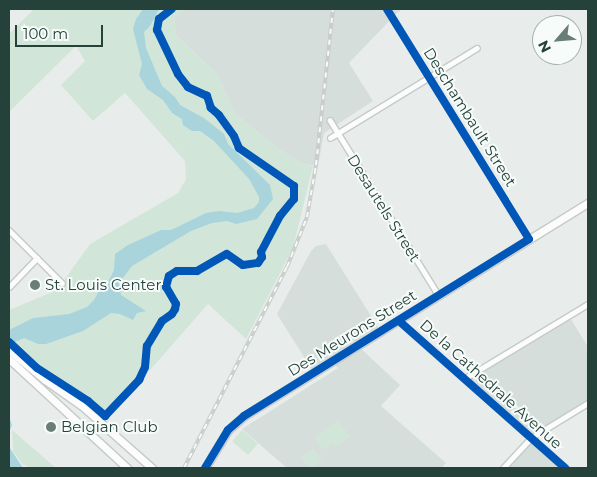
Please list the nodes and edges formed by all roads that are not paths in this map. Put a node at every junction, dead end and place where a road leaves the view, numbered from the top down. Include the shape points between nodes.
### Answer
1 (387, 9) edge
2 (477, 48) dead end
3 (429, 78) junction
4 (330, 120) dead end
5 (338, 134) junction
6 (330, 138) dead end
7 (588, 203) edge
8 (9, 230) edge
9 (529, 239) junction
10 (37, 258) junction
11 (62, 283) dead end
12 (9, 287) edge
13 (439, 296) junction
14 (588, 304) edge
15 (399, 320) junction
16 (9, 350) edge
17 (9, 359) edge
18 (20, 364) junction
19 (464, 379) junction
20 (50, 383) junction
21 (43, 392) junction
22 (588, 403) edge
23 (531, 438) junction
24 (126, 468) edge
25 (152, 468) edge
26 (205, 468) edge
27 (503, 468) edge
28 (565, 468) edge

1 - 3 street, Deschambault Street
2 - 3 street
3 - 5 street
3 - 9 street, Deschambault Street
4 - 5 street, Desautels Street
5 - 6 street
5 - 13 street, Desautels Street
7 - 9 street, Des Meurons Street
8 - 10 street
9 - 13 street, Des Meurons Street
10 - 11 street
10 - 12 street
13 - 15 street, Des Meurons Street
14 - 19 street
15 - 19 street, De la Cathedrale Avenue
15 - 26 street, Des Meurons Street via 240,419 225,434
16 - 18 street
17 - 18 street
18 - 20 street
18 - 21 street
19 - 23 street, De la Cathedrale Avenue
20 - 21 street
20 - 25 street via 82,406
21 - 24 street
22 - 23 street
23 - 27 street
23 - 28 street, De la Cathedrale Avenue

